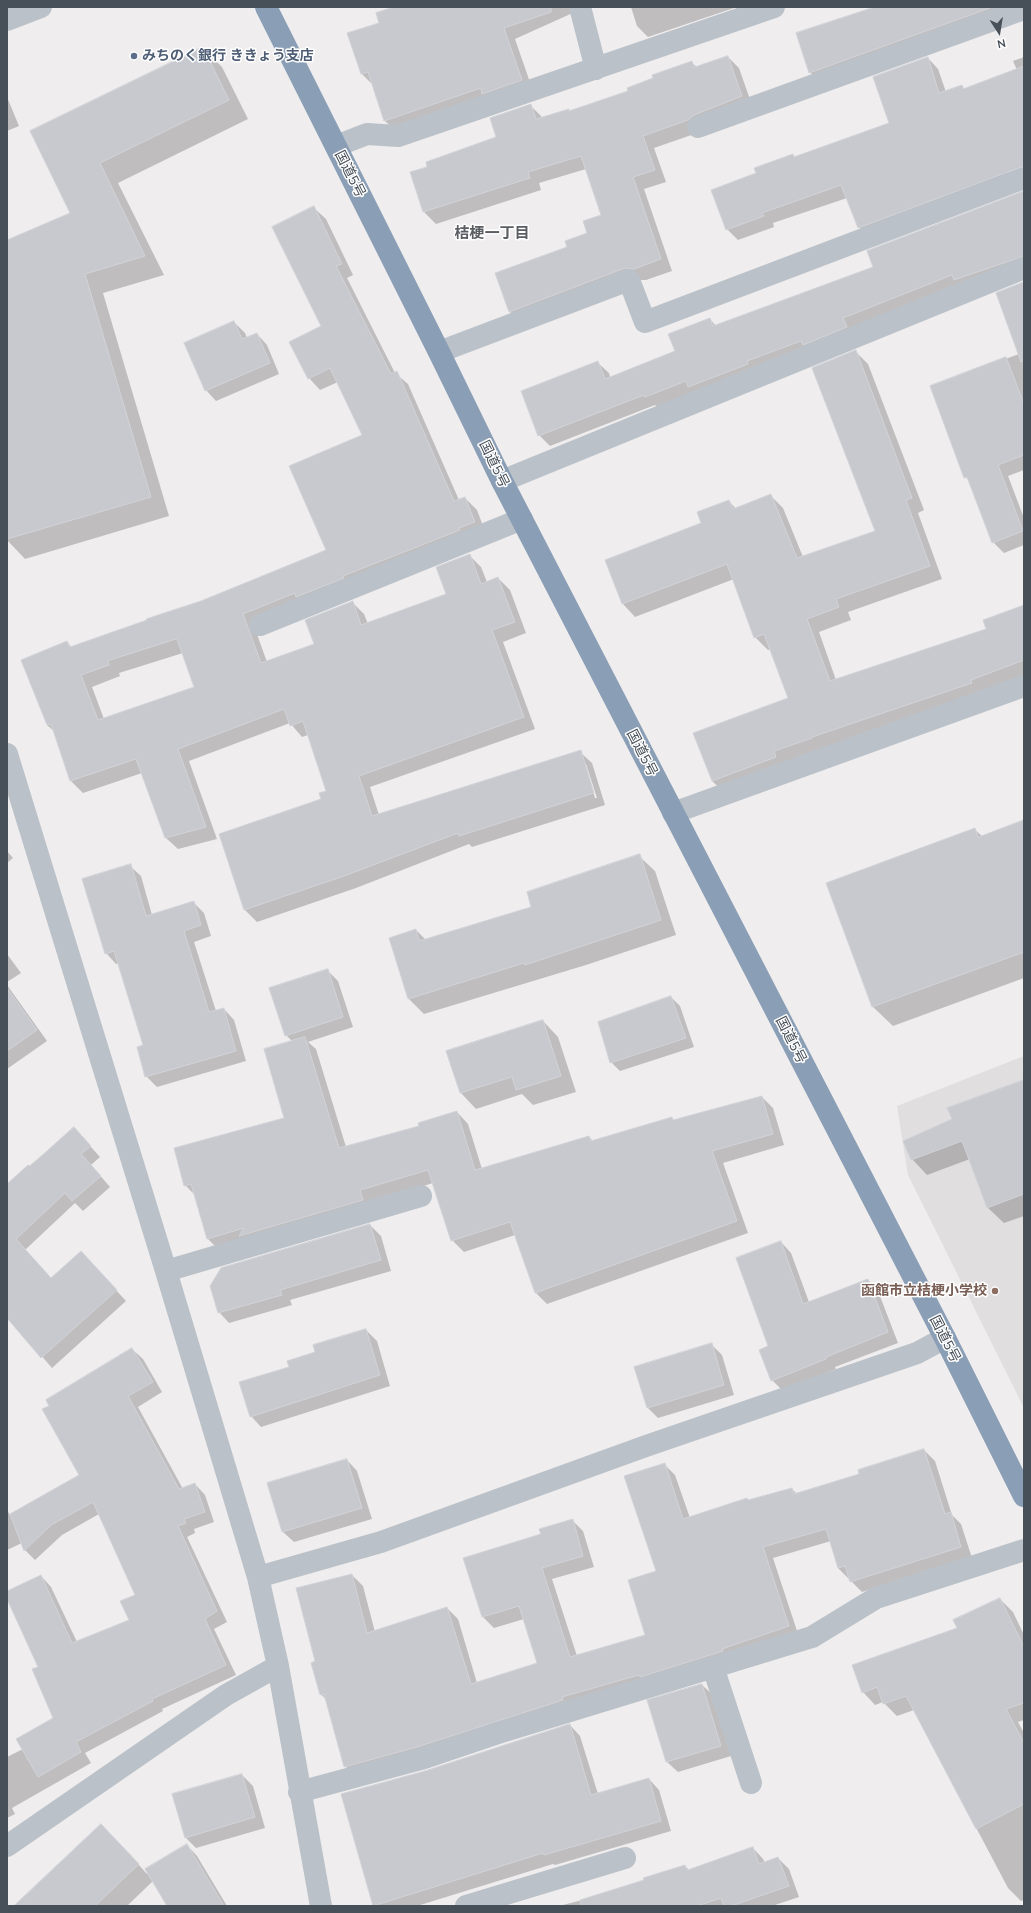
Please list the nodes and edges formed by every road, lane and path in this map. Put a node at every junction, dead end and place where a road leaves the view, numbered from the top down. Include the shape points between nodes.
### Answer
1 (42, 7) edge
2 (266, 7) edge
3 (580, 7) edge
4 (774, 7) edge
5 (1024, 9) edge
6 (7, 20) edge
7 (596, 69) junction
8 (698, 127) dead end
9 (336, 146) junction
10 (1024, 178) edge
11 (1024, 268) edge
12 (439, 352) junction
13 (502, 481) junction
14 (522, 519) junction
15 (260, 625) dead end
16 (1024, 686) edge
17 (7, 754) edge
18 (673, 813) junction
19 (421, 1196) dead end
20 (166, 1271) junction
21 (945, 1338) junction
22 (1024, 1496) edge
23 (1024, 1550) edge
24 (258, 1577) junction
25 (278, 1666) junction
26 (713, 1667) junction
27 (750, 1783) dead end
28 (300, 1792) junction
29 (7, 1846) edge
30 (625, 1858) dead end
31 (321, 1906) edge
32 (466, 1906) edge

1 - 6 street
2 - 9 highway, 国道5号
3 - 7 street
4 - 7 street
5 - 8 street
7 - 9 street via 398,136 367,134
9 - 12 highway, 国道5号
10 - 12 street via 645,322 629,280
11 - 13 street
12 - 13 highway, 国道5号
13 - 14 highway, 国道5号
14 - 15 street
14 - 18 highway, 国道5号
16 - 18 street
17 - 20 street
18 - 21 highway, 国道5号
19 - 20 street
20 - 24 street
21 - 22 highway, 国道5号
21 - 24 street via 917,1353 646,1446 381,1542
23 - 26 street via 876,1598 812,1637
24 - 25 street
25 - 28 street
25 - 29 street via 226,1695
26 - 27 street
26 - 28 street via 506,1730 421,1759
28 - 31 street
30 - 32 street

